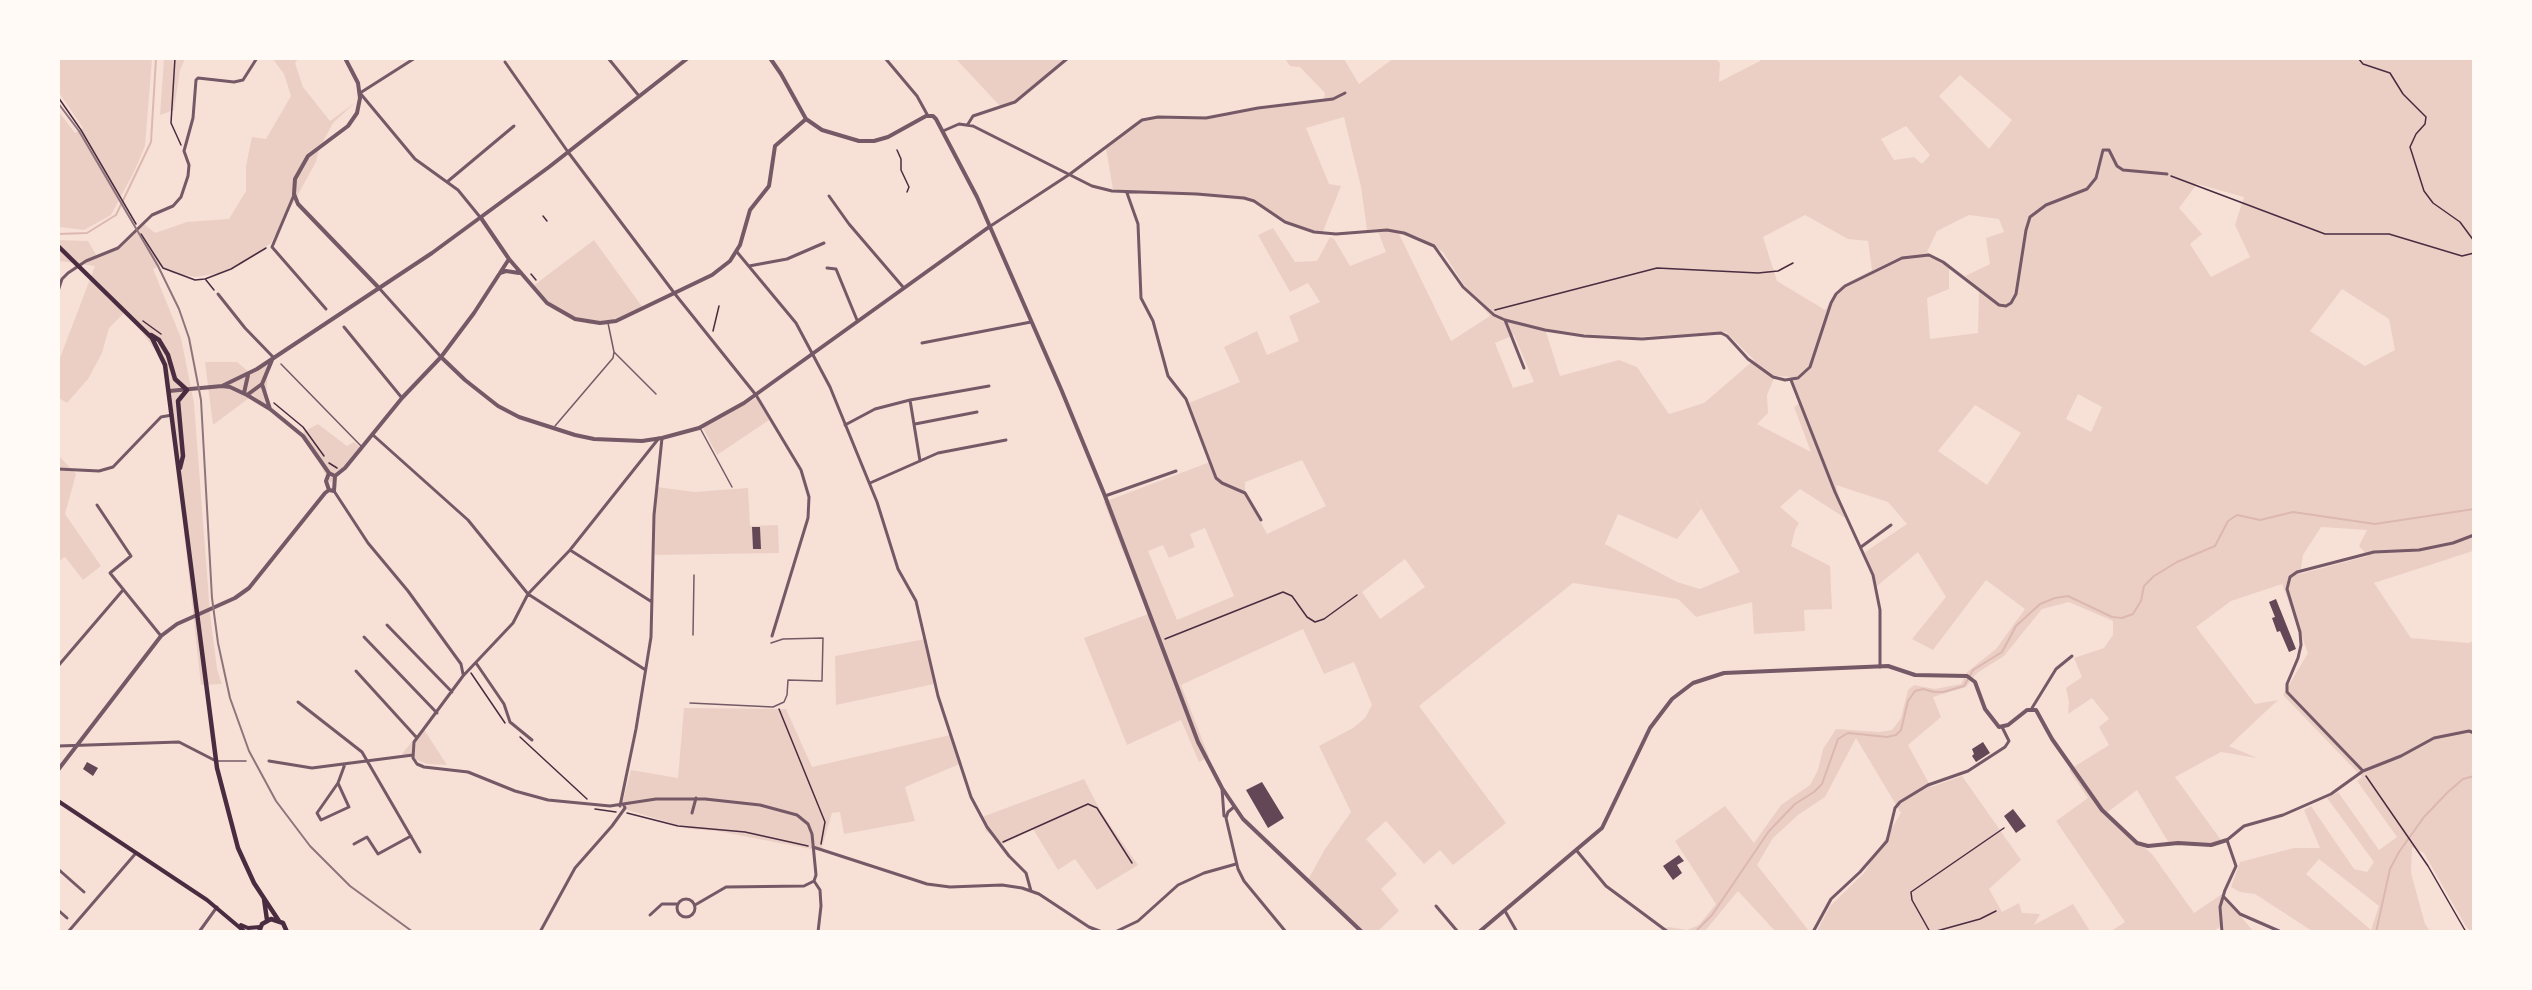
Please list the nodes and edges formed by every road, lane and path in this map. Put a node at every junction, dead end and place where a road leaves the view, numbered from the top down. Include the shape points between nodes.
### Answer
1 (175, 58) edge
2 (256, 58) edge
3 (345, 58) edge
4 (415, 58) edge
5 (608, 58) edge
6 (687, 58) edge
7 (770, 58) edge
8 (885, 58) edge
9 (1068, 58) edge
10 (2358, 58) edge
11 (505, 62) dead end
12 (360, 93) junction
13 (1345, 93) dead end
14 (639, 96) junction
15 (58, 97) edge
16 (928, 116) junction
17 (806, 119) junction
18 (968, 124) junction
19 (514, 126) dead end
20 (943, 131) junction
21 (897, 150) dead end
22 (184, 152) junction
23 (568, 152) junction
24 (1070, 174) junction
25 (2166, 174) joint
26 (447, 182) junction
27 (907, 192) dead end
28 (1127, 193) junction
29 (294, 194) junction
30 (829, 196) dead end
31 (543, 216) dead end
32 (481, 218) junction
33 (547, 222) dead end
34 (989, 227) junction
35 (2474, 241) edge
36 (824, 243) dead end
37 (271, 245) junction
38 (58, 246) edge
39 (737, 252) junction
40 (2474, 253) edge
41 (509, 259) junction
42 (1793, 263) dead end
43 (749, 266) junction
44 (827, 268) dead end
45 (499, 274) junction
46 (531, 274) dead end
47 (522, 275) junction
48 (205, 279) junction
49 (536, 280) dead end
50 (903, 287) junction
51 (380, 288) junction
52 (58, 291) edge
53 (218, 294) joint
54 (675, 294) junction
55 (719, 306) dead end
56 (326, 309) dead end
57 (1490, 311) junction
58 (857, 320) junction
59 (1505, 320) junction
60 (608, 322) junction
61 (1031, 322) junction
62 (344, 327) dead end
63 (149, 334) junction
64 (710, 338) junction
65 (922, 343) dead end
66 (614, 352) junction
67 (814, 353) junction
68 (441, 357) junction
69 (273, 359) junction
70 (281, 364) dead end
71 (1524, 368) dead end
72 (249, 375) junction
73 (1791, 380) junction
74 (262, 384) junction
75 (222, 386) junction
76 (989, 386) dead end
77 (190, 390) junction
78 (169, 391) junction
79 (246, 394) junction
80 (656, 394) dead end
81 (756, 395) junction
82 (402, 398) junction
83 (910, 400) junction
84 (270, 409) junction
85 (977, 412) dead end
86 (172, 416) junction
87 (915, 424) junction
88 (845, 425) junction
89 (699, 428) junction
90 (553, 429) junction
91 (373, 435) junction
92 (660, 438) junction
93 (1006, 440) dead end
94 (362, 448) junction
95 (920, 461) junction
96 (58, 469) edge
97 (1176, 471) dead end
98 (329, 472) junction
99 (179, 474) junction
100 (334, 476) junction
101 (870, 483) junction
102 (732, 487) dead end
103 (331, 490) junction
104 (1105, 496) junction
105 (97, 505) dead end
106 (1262, 520) dead end
107 (1891, 525) dead end
108 (2474, 535) edge
109 (1861, 547) junction
110 (570, 549) junction
111 (694, 575) dead end
112 (123, 590) junction
113 (528, 594) junction
114 (1357, 595) dead end
115 (652, 602) junction
116 (387, 625) dead end
117 (161, 636) junction
118 (693, 636) dead end
119 (772, 636) dead end
120 (364, 637) dead end
121 (1159, 642) junction
122 (771, 643) dead end
123 (2072, 656) dead end
124 (476, 663) junction
125 (58, 666) edge
126 (1880, 667) junction
127 (356, 670) dead end
128 (469, 670) junction
129 (645, 670) junction
130 (463, 676) junction
131 (452, 692) junction
132 (298, 702) dead end
133 (690, 704) dead end
134 (778, 705) junction
135 (2032, 708) junction
136 (437, 713) junction
137 (2002, 727) junction
138 (512, 730) dead end
139 (2474, 732) edge
140 (520, 737) dead end
141 (417, 738) junction
142 (532, 740) dead end
143 (58, 746) edge
144 (75, 747) junction
145 (412, 755) junction
146 (216, 760) junction
147 (246, 761) dead end
148 (269, 761) dead end
149 (370, 762) junction
150 (345, 764) junction
151 (58, 770) edge
152 (2363, 771) junction
153 (338, 783) junction
154 (1222, 788) junction
155 (696, 798) junction
156 (58, 801) edge
157 (595, 805) junction
158 (622, 805) junction
159 (1234, 807) junction
160 (622, 813) junction
161 (692, 813) dead end
162 (1226, 821) junction
163 (2004, 828) dead end
164 (411, 836) junction
165 (2227, 840) junction
166 (999, 843) junction
167 (354, 844) dead end
168 (813, 847) junction
169 (820, 849) junction
170 (1577, 851) junction
171 (136, 852) junction
172 (420, 852) dead end
173 (1132, 863) dead end
174 (1236, 864) junction
175 (58, 869) edge
176 (814, 881) junction
177 (1031, 891) junction
178 (84, 892) dead end
179 (2223, 896) junction
180 (264, 897) junction
181 (678, 904) junction
182 (695, 905) junction
183 (1436, 906) dead end
184 (217, 907) junction
185 (58, 910) edge
186 (1505, 911) junction
187 (1996, 911) dead end
188 (650, 915) dead end
189 (67, 918) dead end
190 (267, 920) junction
191 (279, 921) junction
192 (239, 924) junction
193 (259, 929) edge
194 (2279, 931) edge
195 (68, 932) edge
196 (199, 932) edge
197 (245, 932) edge
198 (287, 932) edge
199 (540, 932) edge
200 (818, 932) edge
201 (1102, 932) edge
202 (1115, 932) edge
203 (1286, 932) edge
204 (1362, 932) edge
205 (1458, 932) edge
206 (1479, 932) edge
207 (1517, 932) edge
208 (1668, 932) edge
209 (1813, 932) edge
210 (1931, 932) edge
211 (2222, 932) edge
212 (2466, 932) edge

1 - 22 path via 171,123
2 - 22 street via 243,80 196,80
3 - 12 street
4 - 12 street
5 - 14 street
6 - 14 street
7 - 17 street
8 - 16 street via 917,96
9 - 18 street via 1015,102 973,116
10 - 35 path via 2362,64 2390,73 2403,94 2426,117 2410,147 2424,191 2433,203 2460,222
11 - 23 street
12 - 26 street via 415,159
12 - 29 street via 359,108 352,121 305,159
13 - 24 street via 1333,99 1206,118 1147,119
14 - 23 street
15 - 48 path via 81,129 160,265 195,280
16 - 17 street via 888,137 867,142 822,130
16 - 20 street via 934,117
17 - 39 street via 776,146 769,186 750,210
18 - 20 street
18 - 24 street
19 - 26 street
20 - 34 street
21 - 27 path via 909,187
22 - 52 street via 189,165 185,191 173,206 152,215 118,248 68,273
23 - 32 street
23 - 54 street
24 - 28 street via 1092,186
24 - 34 street
25 - 40 path via 2325,234 2389,234 2462,256
25 - 73 street via 2123,170 2109,150 2103,150 2096,178 2087,189 2041,207 2030,217 2016,294 2006,306 1929,255 1902,258 1845,286 1831,303 1810,367
26 - 32 street
28 - 57 street via 1244,198 1294,226 1325,234 1387,230 1404,233 1438,249 1463,287
28 - 106 street via 1138,224 1140,293 1153,321 1168,376 1186,399 1216,478 1245,493
29 - 37 street
29 - 51 street via 298,204
30 - 50 street
31 - 33 path
32 - 41 street
32 - 51 street
34 - 50 street
34 - 61 street
36 - 43 street via 787,259
37 - 48 path via 231,269
37 - 56 street
38 - 63 main road
39 - 43 street
39 - 54 street via 720,270
41 - 45 street
41 - 47 street
42 - 57 path via 1778,271 1758,273 1657,268
43 - 67 street via 796,323
44 - 58 street via 836,269
45 - 47 street via 509,271
45 - 68 street
46 - 49 path
47 - 60 street via 566,315 583,321
48 - 53 path
50 - 58 street
51 - 68 street
51 - 69 street
53 - 69 street
54 - 60 street
54 - 64 street
55 - 64 path
57 - 59 street
58 - 67 street
59 - 71 street
59 - 73 street via 1584,336 1642,339 1720,333 1773,377
60 - 66 lane
61 - 65 street
61 - 104 street
62 - 82 street
63 - 77 main road via 159,340 175,379
63 - 78 main road via 163,357
64 - 81 street
66 - 80 lane
66 - 90 lane
67 - 81 street
67 - 88 street
68 - 82 street
68 - 90 street via 498,406
69 - 72 street
69 - 74 street
70 - 94 lane
72 - 75 street
72 - 79 street
73 - 109 street
74 - 79 street
74 - 84 street
75 - 77 street
75 - 79 street
76 - 83 street
77 - 78 street
77 - 99 main road via 178,401 183,456
78 - 86 main road
79 - 84 street
81 - 89 street
81 - 119 street via 801,470 809,497 808,518
82 - 91 street
83 - 87 street
83 - 88 street via 875,409
84 - 98 street via 303,436
85 - 87 street
86 - 96 street via 161,417 113,467 99,471
86 - 99 main road
87 - 95 street
88 - 101 street
89 - 92 street
89 - 102 lane
90 - 92 street via 594,439
91 - 94 street
91 - 113 street via 468,520
92 - 110 street
92 - 115 street
93 - 95 street via 938,453
94 - 100 street
95 - 101 street
97 - 104 street
98 - 100 street
98 - 103 street via 326,481
99 - 146 main road
100 - 103 street
101 - 166 street via 898,568 916,601 938,696 971,796
103 - 117 street via 243,593 188,618
103 - 130 street via 461,664
104 - 121 street
105 - 112 street via 130,556 110,573
107 - 109 street
108 - 152 street via 2419,550 2374,552 2297,572 2288,580 2301,645 2287,692
109 - 126 street via 1873,575 1880,610
110 - 113 street
110 - 115 street
111 - 118 lane
112 - 117 street
112 - 125 street
113 - 124 street via 513,623
113 - 129 street
114 - 121 path via 1315,622 1306,617 1292,596 1283,592
115 - 129 street
116 - 131 street
117 - 144 street
120 - 136 street
121 - 154 street via 1197,742
122 - 134 lane via 823,638 822,681 788,680 788,695
123 - 135 street via 2056,669
124 - 128 street
124 - 142 street via 504,704 510,722
126 - 137 street via 1894,667 1915,675 1973,679 1985,709
126 - 170 street via 1733,672 1688,686 1657,717 1606,824
127 - 141 street
128 - 130 street
128 - 138 path
129 - 158 street
130 - 131 street
131 - 136 street
132 - 149 street
133 - 134 lane
134 - 169 path via 825,822
135 - 137 street
135 - 165 street via 2102,810 2137,843 2211,845
136 - 141 street
137 - 209 street via 2008,741 2005,747 1968,771 1928,785 1900,802 1887,841 1860,873 1831,898
139 - 152 street via 2433,738
140 - 157 path
141 - 145 street
143 - 144 street
144 - 146 street via 179,742
144 - 151 street
145 - 149 street
145 - 157 street via 424,767 468,772 548,800
146 - 147 lane
146 - 180 main road via 238,849
148 - 150 street via 312,768
149 - 150 street
149 - 164 street
150 - 153 street
152 - 165 street via 2331,794 2244,826
152 - 212 path via 2407,833
153 - 153 street via 317,813 321,820 349,807
154 - 159 street
154 - 162 street
155 - 158 street
155 - 161 street
155 - 168 street via 760,805 797,815 810,828
156 - 171 main road
157 - 158 street
157 - 160 path via 595,810
158 - 160 street
159 - 162 street via 1226,814
159 - 204 street via 1285,862
160 - 168 path
160 - 199 street via 575,868
162 - 174 street
163 - 210 path via 1911,892
164 - 167 street via 378,854 367,837
164 - 172 street
165 - 179 street via 2236,866
166 - 173 path via 1088,804 1097,808
166 - 177 street via 1026,873
168 - 169 street
168 - 176 street
169 - 177 street via 927,884 1002,885
170 - 186 street
170 - 208 street via 1606,886
171 - 184 main road
171 - 195 street
174 - 202 street via 1178,885 1138,921
174 - 203 street via 1244,880
175 - 178 street
176 - 182 street via 804,886 726,886
176 - 200 street via 820,890
177 - 201 street
179 - 194 street via 2240,914
179 - 211 street
180 - 190 main road
180 - 191 main road
181 - 182 street via 688,899
181 - 182 street via 678,913 686,918 694,914
181 - 188 street via 662,904
183 - 205 street
184 - 192 main road
184 - 196 street
185 - 189 street
186 - 206 street
186 - 207 street
187 - 210 path
190 - 191 main road
190 - 193 main road
191 - 198 main road
192 - 193 main road
192 - 197 main road

